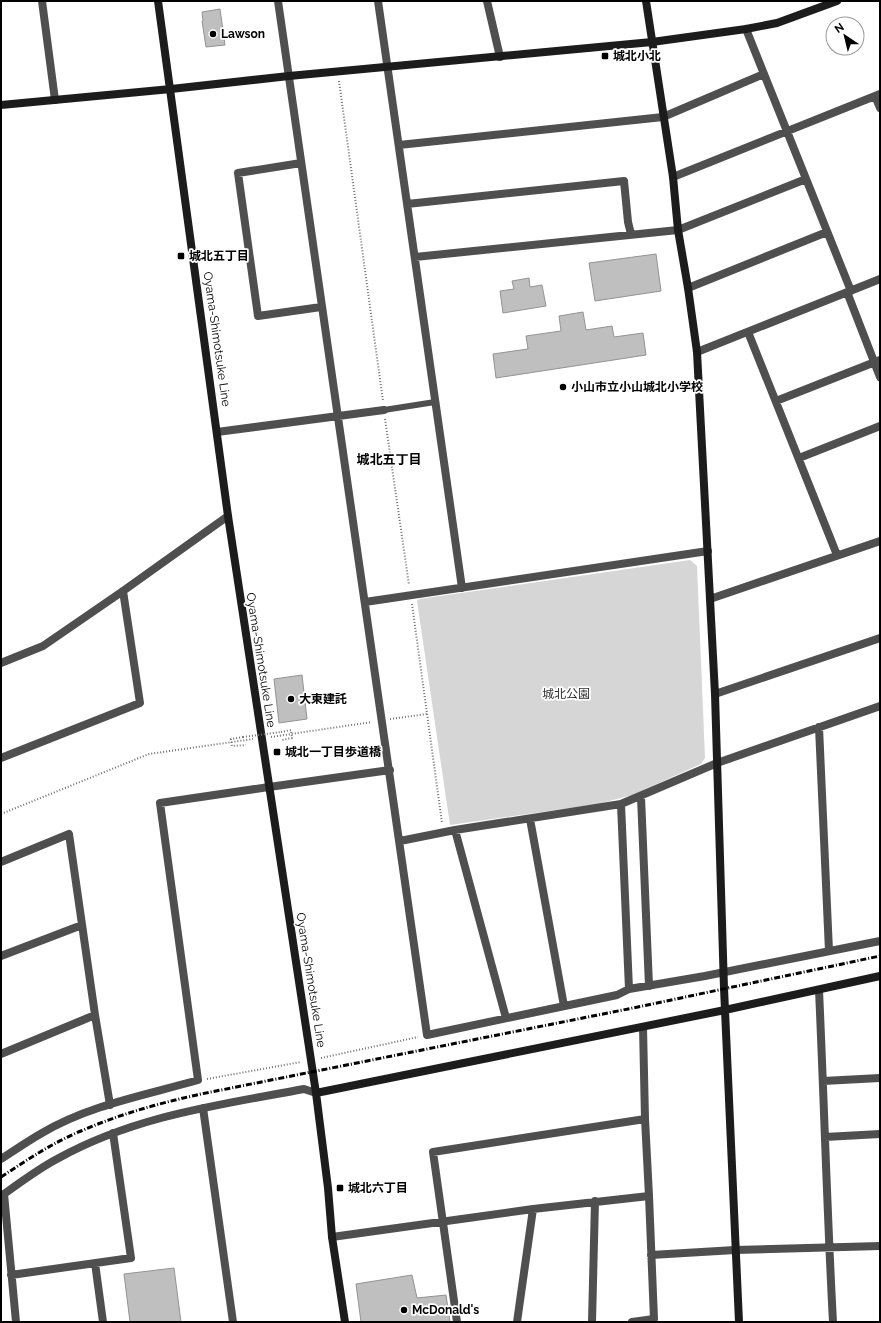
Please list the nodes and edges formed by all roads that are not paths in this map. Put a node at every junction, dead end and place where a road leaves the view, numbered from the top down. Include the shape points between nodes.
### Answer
1 (42, 1) edge
2 (158, 1) edge
3 (278, 1) edge
4 (378, 1) edge
5 (486, 1) edge
6 (646, 1) edge
7 (837, 1) edge
8 (746, 29) junction
9 (652, 42) junction
10 (500, 57) junction
11 (387, 68) junction
12 (764, 74) junction
13 (289, 76) junction
14 (171, 89) junction
15 (878, 94) edge
16 (55, 100) junction
17 (1, 105) edge
18 (880, 108) edge
19 (663, 117) junction
20 (787, 131) junction
21 (399, 146) junction
22 (301, 164) junction
23 (673, 177) junction
24 (806, 179) junction
25 (407, 204) junction
26 (678, 230) junction
27 (827, 232) junction
28 (630, 234) junction
29 (415, 257) junction
30 (880, 279) edge
31 (688, 288) junction
32 (849, 291) junction
33 (321, 307) junction
34 (748, 332) junction
35 (697, 352) junction
36 (877, 362) edge
37 (880, 377) edge
38 (776, 401) junction
39 (435, 402) junction
40 (384, 410) joint
41 (337, 416) junction
42 (880, 426) edge
43 (217, 432) junction
44 (798, 458) junction
45 (228, 516) junction
46 (880, 540) edge
47 (708, 551) junction
48 (837, 555) junction
49 (462, 588) junction
50 (123, 591) junction
51 (710, 599) junction
52 (365, 602) junction
53 (880, 638) edge
54 (1, 663) edge
55 (715, 694) junction
56 (880, 706) edge
57 (819, 727) junction
58 (1, 758) edge
59 (717, 763) junction
60 (390, 770) junction
61 (269, 786) junction
62 (641, 797) junction
63 (622, 804) junction
64 (530, 818) junction
65 (454, 830) junction
66 (400, 841) junction
67 (1, 862) edge
68 (82, 925) junction
69 (880, 941) edge
70 (829, 951) junction
71 (1, 956) edge
72 (723, 973) junction
73 (880, 976) edge
74 (648, 986) junction
75 (629, 989) junction
76 (819, 990) junction
77 (564, 1006) junction
78 (725, 1010) junction
79 (95, 1014) junction
80 (506, 1018) junction
81 (643, 1027) junction
82 (1, 1054) edge
83 (880, 1078) edge
84 (823, 1081) junction
85 (316, 1093) junction
86 (110, 1105) junction
87 (203, 1108) junction
88 (645, 1119) junction
89 (112, 1133) junction
90 (880, 1134) edge
91 (825, 1137) junction
92 (1, 1159) edge
93 (649, 1196) junction
94 (595, 1201) junction
95 (533, 1209) junction
96 (443, 1221) junction
97 (332, 1237) junction
98 (880, 1246) edge
99 (829, 1248) junction
100 (736, 1250) junction
101 (651, 1255) junction
102 (95, 1263) junction
103 (11, 1274) junction
104 (654, 1320) edge
105 (16, 1322) edge
106 (104, 1322) edge
107 (233, 1322) edge
108 (345, 1322) edge
109 (457, 1322) edge
110 (517, 1322) edge
111 (592, 1322) edge
112 (632, 1322) edge
113 (739, 1322) edge
114 (833, 1322) edge

1 - 16 street
2 - 14 street, Oyama-Shimotsuke Line
3 - 13 street
4 - 11 street
5 - 10 street
6 - 9 street
7 - 8 street via 777,23
8 - 9 street
8 - 12 street
9 - 10 street
9 - 19 street
10 - 11 street
11 - 13 street
11 - 21 street
12 - 19 street
12 - 20 street
13 - 14 street
13 - 22 street
14 - 16 street
14 - 43 street, Oyama-Shimotsuke Line
15 - 18 street
15 - 20 street
16 - 17 street
19 - 21 street
19 - 23 street
20 - 23 street
20 - 24 street
21 - 25 street
22 - 33 street
22 - 33 street via 238,173 258,316
23 - 26 street
24 - 26 street
24 - 27 street
25 - 28 street via 624,181
25 - 29 street
26 - 28 street
26 - 31 street
27 - 31 street
27 - 32 street
28 - 29 street
29 - 39 street
30 - 32 street
31 - 35 street
32 - 34 street
32 - 36 street
33 - 41 street
34 - 35 street
34 - 38 street
35 - 47 street
36 - 37 street
36 - 38 street
38 - 44 street
39 - 40 lane
39 - 49 street
40 - 41 street
41 - 43 street
41 - 52 street
42 - 44 street
43 - 45 street, Oyama-Shimotsuke Line
44 - 48 street
45 - 50 street
45 - 61 street, Oyama-Shimotsuke Line
46 - 48 street
47 - 49 street
47 - 51 street
48 - 51 street
49 - 52 street
50 - 54 street via 43,646
50 - 58 street via 140,703
51 - 55 street
52 - 60 street
53 - 55 street
55 - 59 street
56 - 57 street
57 - 59 street
57 - 70 street
59 - 62 street
59 - 72 street
60 - 61 street
60 - 66 street
61 - 85 street, Oyama-Shimotsuke Line
61 - 86 street via 160,803 198,1080
62 - 63 street
62 - 74 street
63 - 64 street
63 - 75 street
64 - 65 street
64 - 77 street
65 - 66 street
65 - 80 street
66 - 80 street via 427,1035
67 - 68 street via 69,834
68 - 71 street
68 - 79 street
69 - 70 street
70 - 72 street
72 - 74 street
72 - 78 street
73 - 76 street
74 - 75 street
75 - 77 street via 617,995
76 - 78 street
76 - 84 street
77 - 80 street
78 - 81 street
78 - 100 street
79 - 82 street
79 - 86 street
81 - 85 street
81 - 88 street
83 - 84 street
84 - 91 street
85 - 87 street via 304,1089
85 - 97 street, Oyama-Shimotsuke Line
86 - 92 street via 42,1132
87 - 89 street via 157,1118
87 - 107 street
88 - 93 street
88 - 96 street via 433,1152
89 - 102 street via 131,1258
89 - 103 street via 56,1159 4,1194
90 - 91 street
91 - 99 street
93 - 94 street
93 - 101 street
94 - 95 street
94 - 111 street
95 - 96 street
95 - 110 street
96 - 97 street
96 - 109 street
97 - 108 street, Oyama-Shimotsuke Line
98 - 99 street
99 - 100 street
99 - 114 street
100 - 101 street
100 - 113 street
101 - 104 street
102 - 103 street
102 - 106 street
103 - 105 street
104 - 112 street

